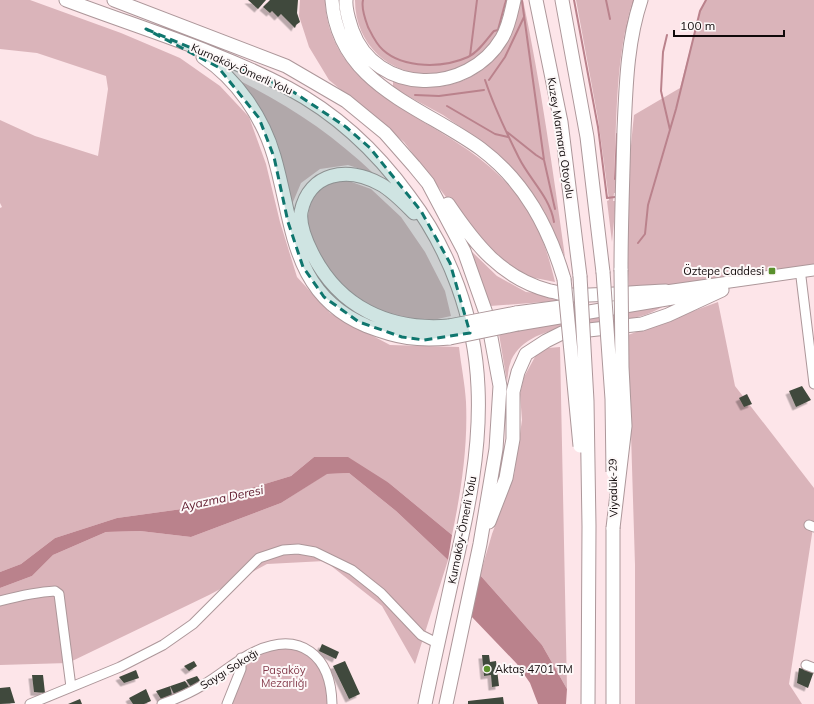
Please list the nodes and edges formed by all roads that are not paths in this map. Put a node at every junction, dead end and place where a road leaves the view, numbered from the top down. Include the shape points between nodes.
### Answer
1 (66, 0) edge
2 (114, 0) edge
3 (332, 0) edge
4 (346, 0) edge
5 (514, 0) edge
6 (536, 0) edge
7 (562, 0) edge
8 (641, 0) edge
9 (146, 29) junction
10 (428, 183) junction
11 (450, 263) junction
12 (814, 270) edge
13 (814, 276) edge
14 (801, 277) junction
15 (722, 290) junction
16 (666, 291) junction
17 (517, 319) junction
18 (449, 332) junction
19 (814, 384) edge
20 (589, 526) junction
21 (613, 528) junction
22 (480, 544) junction
23 (0, 601) edge
24 (438, 643) junction
25 (241, 658) junction
26 (71, 687) junction
27 (30, 704) edge
28 (162, 704) edge
29 (227, 704) edge
30 (332, 704) edge
31 (425, 704) edge
32 (446, 704) edge
33 (588, 704) edge
34 (613, 704) edge

1 - 9 highway, Kurnaköy-Ömerli Yolu
2 - 10 highway, Kurnaköy-Ömerli Yolu via 252,52 309,79 346,101 385,133
3 - 20 highway, bridge via 333,18 343,44 354,62 371,80 481,150 522,189 544,224 556,251 564,279
4 - 5 highway via 348,19 355,39 366,54 379,66 398,75 430,81 462,74 482,61 502,38
6 - 20 highway, Kuzey Marmara Otoyolu, bridge via 561,122 580,276 587,401
7 - 21 highway, Viyadük-29, bridge via 587,137 603,272 612,399
8 - 21 highway, bridge via 634,22 626,83 621,270 625,426
9 - 11 highway, Kurnaköy-Ömerli Yolu via 257,73 289,89 346,127 390,170 421,211
9 - 18 highway via 200,55 218,67 258,118 274,157 288,222 303,267 324,297 341,312 359,322 402,337 424,340
10 - 16 highway via 446,202 485,254 511,275 540,288 569,296
10 - 22 highway, Kurnaköy-Ömerli Yolu via 464,251 487,316 500,386 496,448
11 - 18 highway via 418,218 381,184 353,175 329,176 316,185 305,200 301,213 307,243 320,270 347,298 370,314 399,324 432,327
11 - 24 highway, Kurnaköy-Ömerli Yolu via 471,336 478,386 477,438 471,497
12 - 16 main road
13 - 14 main road
14 - 15 main road
14 - 19 street
15 - 17 highway
15 - 22 highway via 642,324 562,333 526,354 513,392 513,439 506,478
16 - 17 highway
17 - 18 highway, bridge
20 - 33 highway, bridge
21 - 34 highway, Viyadük-29
22 - 32 highway, Kurnaköy-Ömerli Yolu
23 - 26 street via 33,593 56,591 59,594
24 - 26 street via 421,635 381,593 352,570 315,552 283,550 259,558 193,624 163,646
24 - 31 highway, Kurnaköy-Ömerli Yolu
25 - 28 street, Saygı Sokağı via 204,685
25 - 29 street via 241,669
25 - 30 street, Saygı Sokağı via 264,648 284,644 298,645 309,650 316,654 324,666
26 - 27 street

